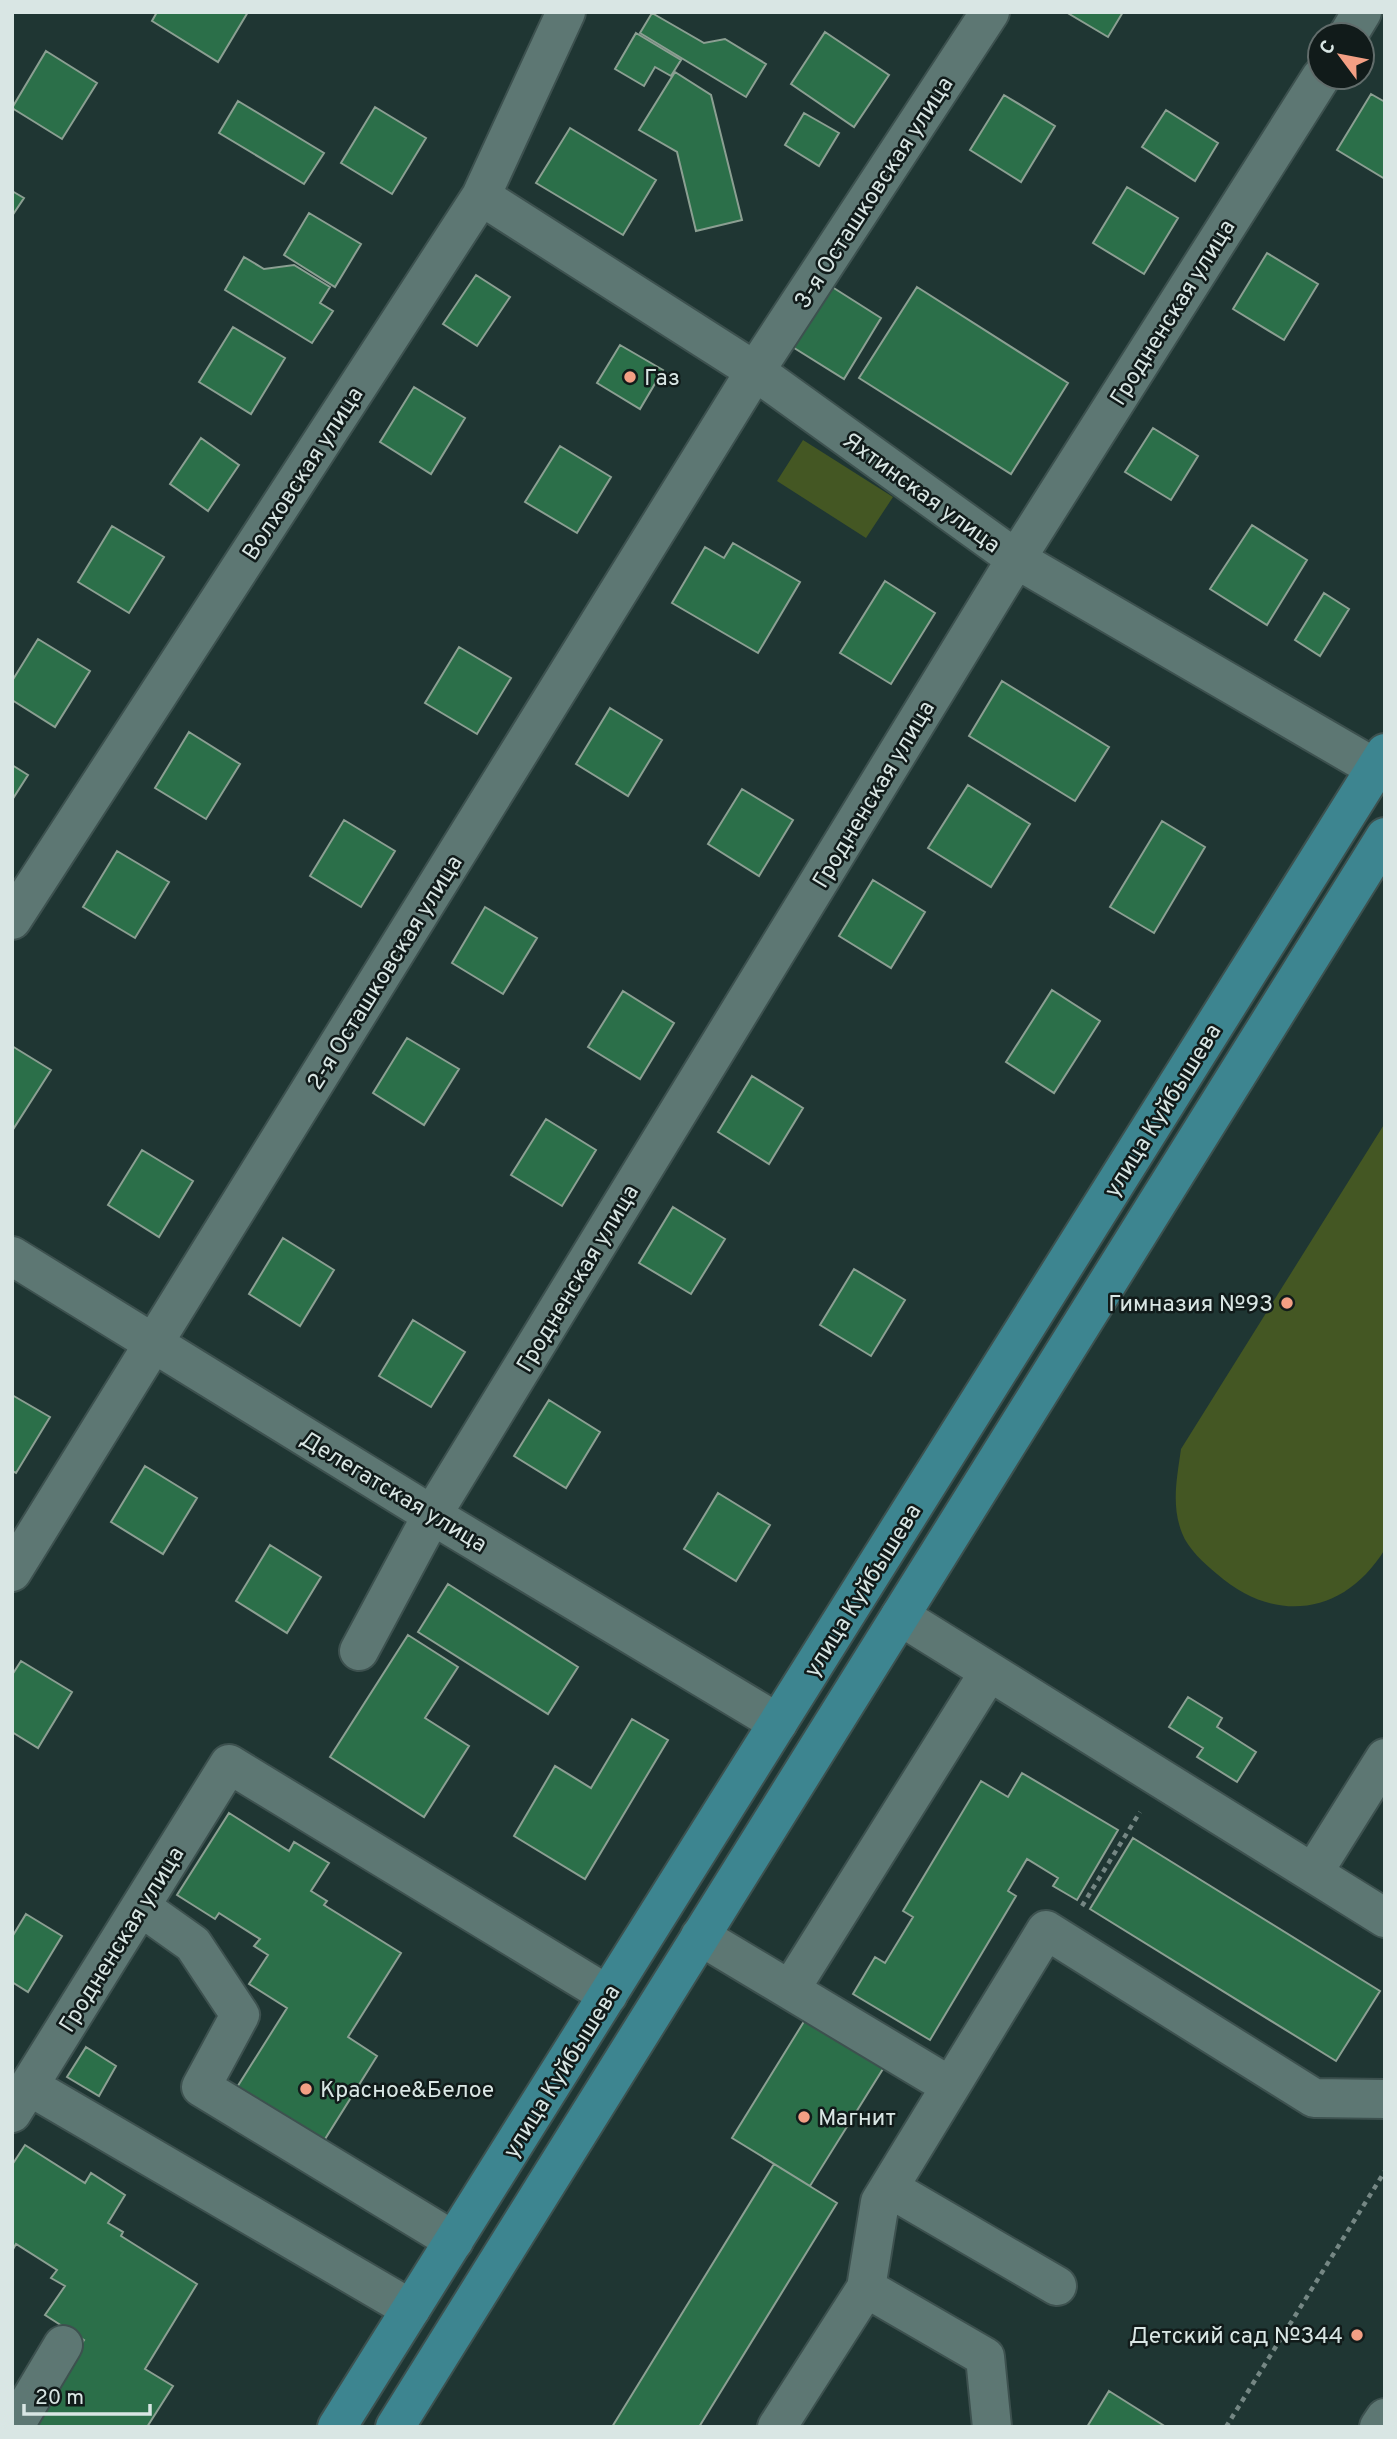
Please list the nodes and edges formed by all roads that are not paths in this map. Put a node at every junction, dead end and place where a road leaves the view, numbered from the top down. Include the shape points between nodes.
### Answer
1 (566, 12) edge
2 (990, 12) edge
3 (1312, 91) edge
4 (481, 196) junction
5 (755, 371) junction
6 (1016, 559) junction
7 (1382, 765) edge
8 (1385, 837) edge
9 (12, 920) edge
10 (12, 1256) edge
11 (154, 1344) junction
12 (432, 1515) junction
13 (12, 1572) edge
14 (900, 1616) junction
15 (359, 1651) dead end
16 (989, 1672) junction
17 (778, 1723) junction
18 (818, 1747) junction
19 (1385, 1758) edge
20 (1313, 1874) junction
21 (141, 1907) junction
22 (1385, 1918) edge
23 (700, 1936) junction
24 (790, 1990) junction
25 (608, 1996) junction
26 (950, 2086) junction
27 (21, 2099) edge
28 (1385, 2099) edge
29 (888, 2188) junction
30 (454, 2241) junction
31 (1057, 2286) dead end
32 (866, 2288) junction
33 (411, 2309) junction
34 (63, 2345) dead end
35 (1385, 2418) edge
36 (14, 2427) edge
37 (337, 2427) edge
38 (395, 2427) edge
39 (777, 2427) edge
40 (992, 2427) edge
41 (1379, 2427) edge

1 - 4 street, Волховская улица
2 - 5 street, 3-я Осташковская улица
3 - 6 street, Гродненская улица
4 - 5 street, Яхтинская улица
4 - 9 street, Волховская улица
5 - 6 street, Яхтинская улица
5 - 11 street, 2-я Осташковская улица
6 - 7 street, Яхтинская улица
6 - 12 street, Гродненская улица
7 - 17 main road, улица Куйбышева
8 - 14 main road, улица Куйбышева
10 - 11 street, Делегатская улица
11 - 12 street, Делегатская улица
11 - 13 street, 2-я Осташковская улица
12 - 15 street, Гродненская улица
12 - 17 street, Делегатская улица
14 - 16 street
14 - 18 main road, улица Куйбышева
16 - 20 street
16 - 24 street
17 - 18 main road
17 - 25 main road, улица Куйбышева
18 - 23 main road, улица Куйбышева
19 - 20 street
20 - 22 street
21 - 25 street, Гродненская улица via 229,1764
21 - 27 street, Гродненская улица
21 - 30 street via 193,1944 240,2015 201,2087
23 - 24 street
23 - 38 main road, улица Куйбышева
24 - 26 street
25 - 30 main road, улица Куйбышева
26 - 28 street via 1046,1930 1314,2098
26 - 29 street
27 - 33 street
29 - 31 street
29 - 32 street via 880,2202
30 - 33 main road, улица Куйбышева
32 - 39 street
32 - 40 street via 985,2357
33 - 37 main road, улица Куйбышева
34 - 36 street
35 - 41 street

